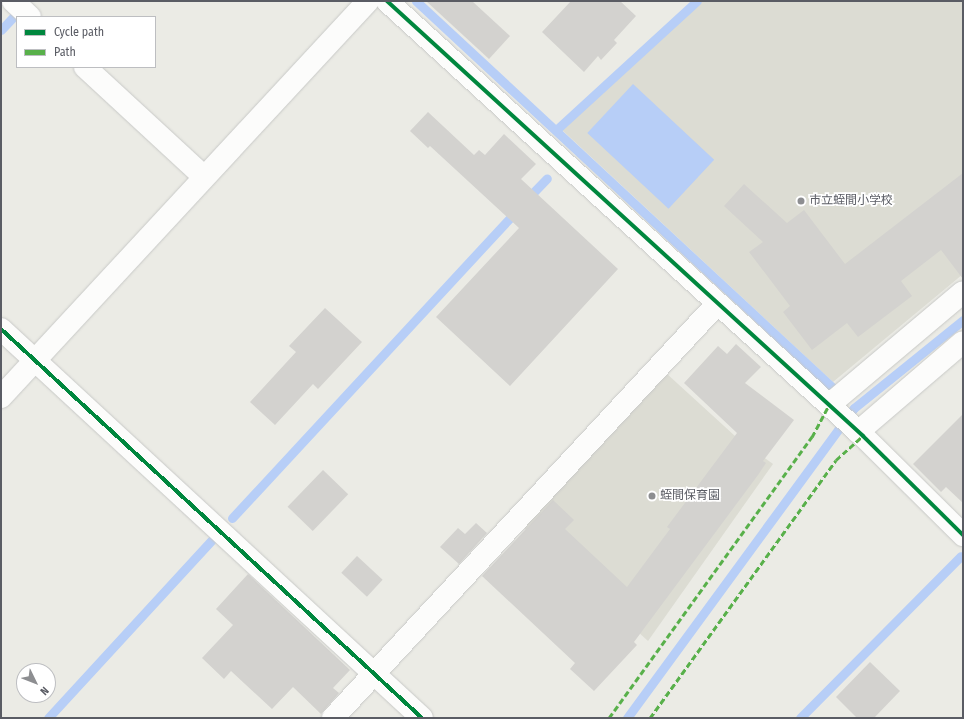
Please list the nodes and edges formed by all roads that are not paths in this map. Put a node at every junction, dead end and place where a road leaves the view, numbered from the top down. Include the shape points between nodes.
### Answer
1 (13, 1) edge
2 (368, 1) edge
3 (386, 1) edge
4 (29, 16) edge
5 (86, 68) edge
6 (204, 177) junction
7 (963, 292) edge
8 (718, 304) junction
9 (1, 329) edge
10 (963, 342) edge
11 (35, 360) junction
12 (1, 397) edge
13 (831, 408) junction
14 (855, 430) junction
15 (963, 535) edge
16 (373, 674) junction
17 (333, 718) edge
18 (422, 718) edge

1 - 4 street
2 - 6 street
3 - 8 street
5 - 6 street
6 - 11 street
7 - 13 street
8 - 13 street
8 - 16 street
9 - 11 street
10 - 14 street
11 - 12 street
11 - 16 street
13 - 14 street
14 - 15 street
16 - 17 street
16 - 18 street

